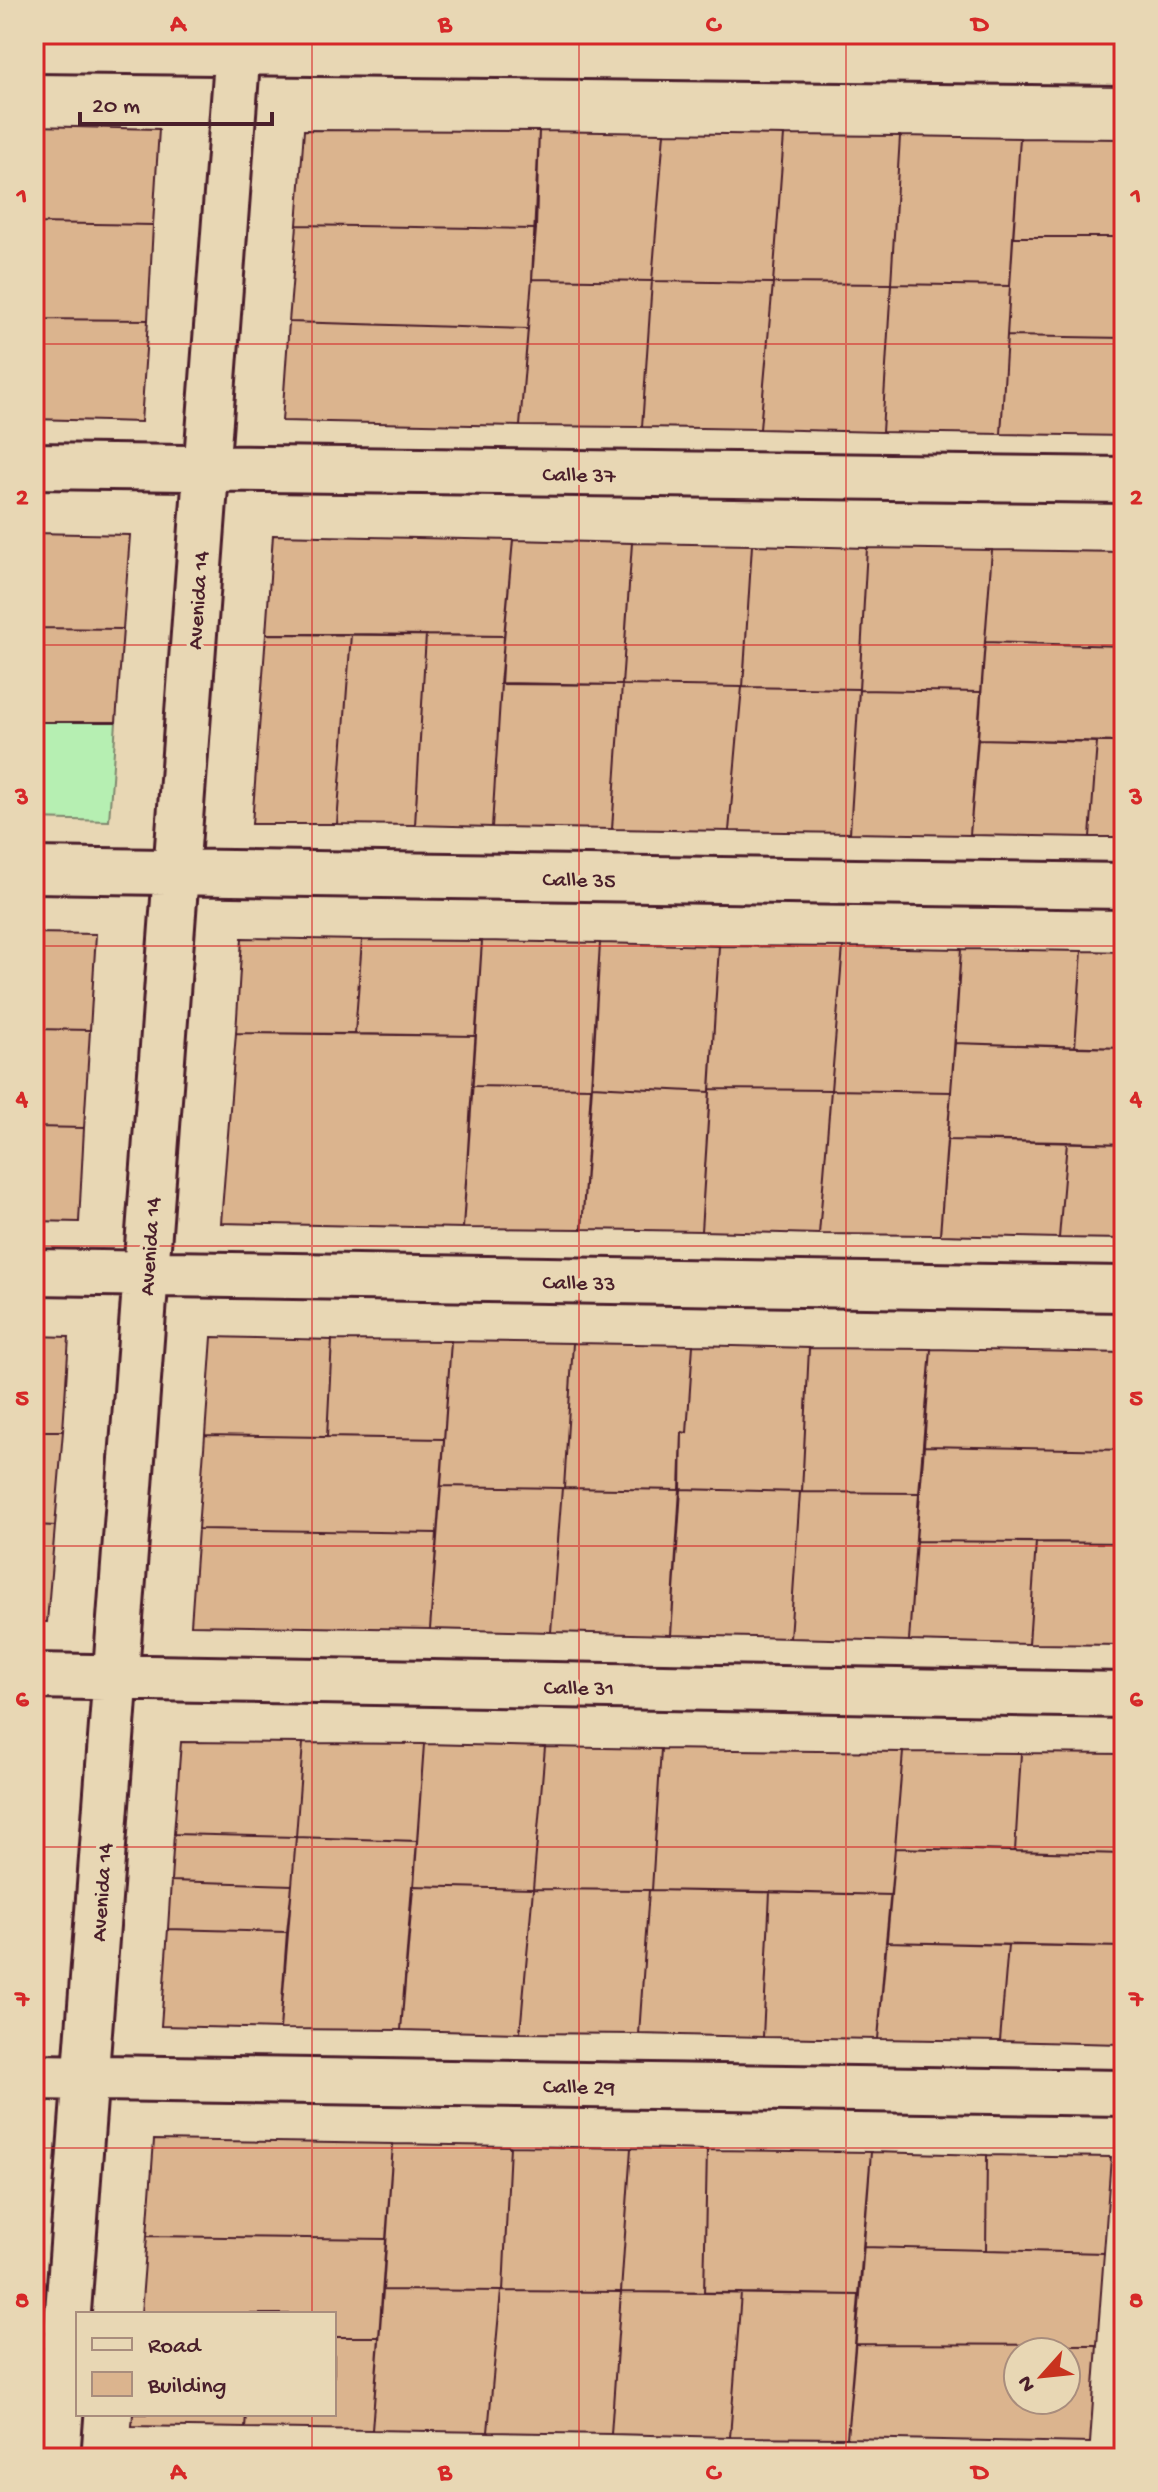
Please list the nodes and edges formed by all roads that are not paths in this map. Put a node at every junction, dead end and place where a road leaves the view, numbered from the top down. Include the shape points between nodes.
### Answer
1 (238, 43) edge
2 (34, 50) edge
3 (1124, 62) edge
4 (34, 466) edge
5 (207, 468) junction
6 (1124, 480) edge
7 (34, 870) edge
8 (176, 873) junction
9 (1124, 886) edge
10 (34, 1272) edge
11 (146, 1274) junction
12 (1124, 1289) edge
13 (34, 1676) edge
14 (116, 1678) junction
15 (1124, 1695) edge
16 (34, 2077) edge
17 (85, 2078) junction
18 (1124, 2093) edge
19 (57, 2458) edge

1 - 2 street
1 - 3 street
1 - 5 street, Avenida 14
4 - 5 street, Calle 37
5 - 6 street, Calle 37
5 - 8 street, Avenida 14
7 - 8 street, Calle 35
8 - 9 street, Calle 35
8 - 11 street, Avenida 14
10 - 11 street, Calle 33
11 - 12 street, Calle 33
11 - 14 street, Avenida 14
13 - 14 street, Calle 31
14 - 15 street, Calle 31
14 - 17 street, Avenida 14
16 - 17 street, Calle 29
17 - 18 street, Calle 29
17 - 19 street, Avenida 14

